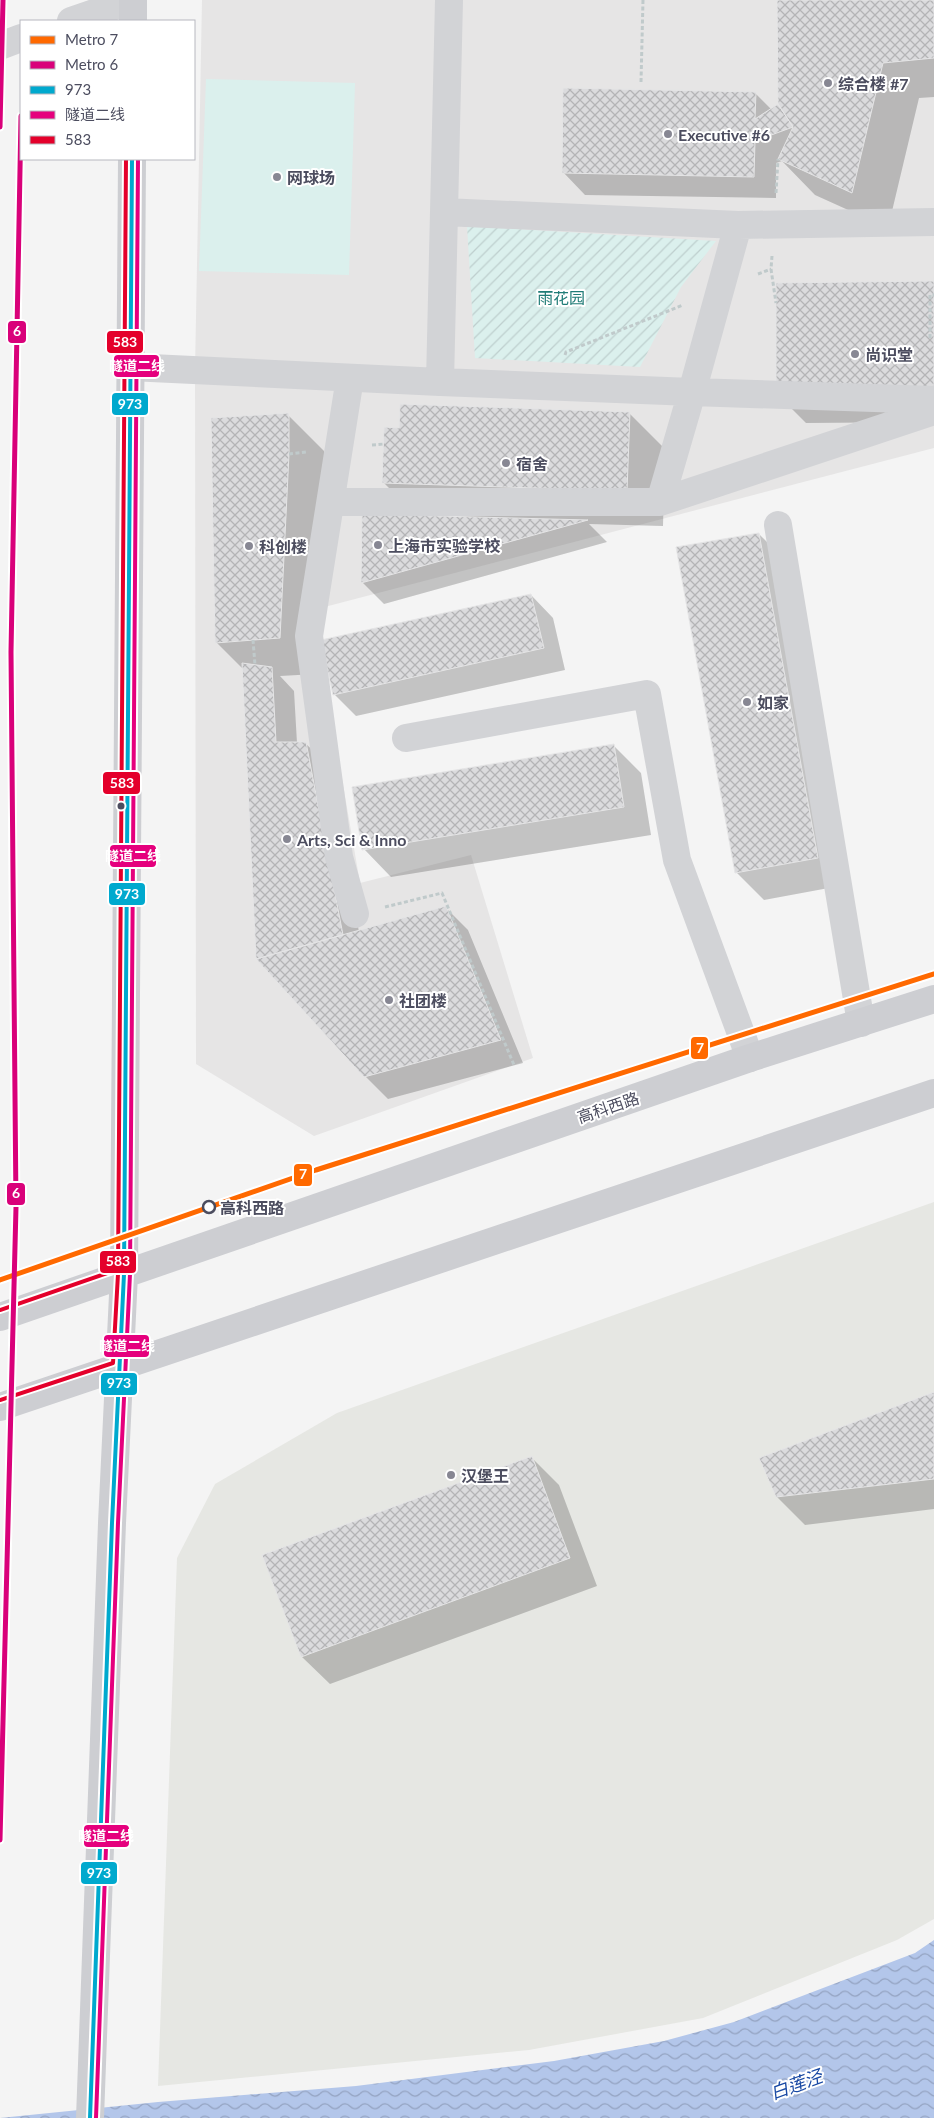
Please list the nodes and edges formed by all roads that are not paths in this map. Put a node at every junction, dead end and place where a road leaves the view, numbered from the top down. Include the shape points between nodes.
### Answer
1 (132, 0) edge
2 (449, 0) edge
3 (73, 20) edge
4 (133, 20) edge
5 (20, 38) edge
6 (0, 46) edge
7 (132, 160) edge
8 (444, 212) junction
9 (934, 222) edge
10 (738, 225) junction
11 (130, 368) junction
12 (350, 378) junction
13 (440, 382) junction
14 (692, 392) junction
15 (934, 400) edge
16 (934, 411) edge
17 (331, 502) junction
18 (660, 502) junction
19 (778, 525) dead end
20 (406, 738) dead end
21 (355, 914) road end
22 (934, 999) edge
23 (861, 1023) junction
24 (750, 1058) junction
25 (934, 1093) edge
26 (124, 1274) junction
27 (0, 1317) edge
28 (119, 1368) junction
29 (0, 1407) edge
30 (90, 2118) edge

1 - 3 lane
1 - 4 main road
2 - 8 lane
5 - 6 lane
7 - 11 main road
8 - 10 lane
8 - 13 lane
9 - 10 lane
10 - 14 lane
11 - 12 lane
11 - 26 main road
12 - 13 lane
12 - 17 lane
13 - 14 lane
14 - 15 lane
14 - 18 lane
16 - 18 lane
17 - 18 lane
17 - 21 lane via 309,636 339,857
19 - 23 lane
20 - 24 lane via 647,694 677,860
22 - 23 main road, 高科西路
23 - 24 main road, 高科西路
24 - 26 main road, 高科西路
25 - 28 main road
26 - 27 main road, 高科西路
26 - 28 main road
28 - 29 main road
28 - 30 main road

